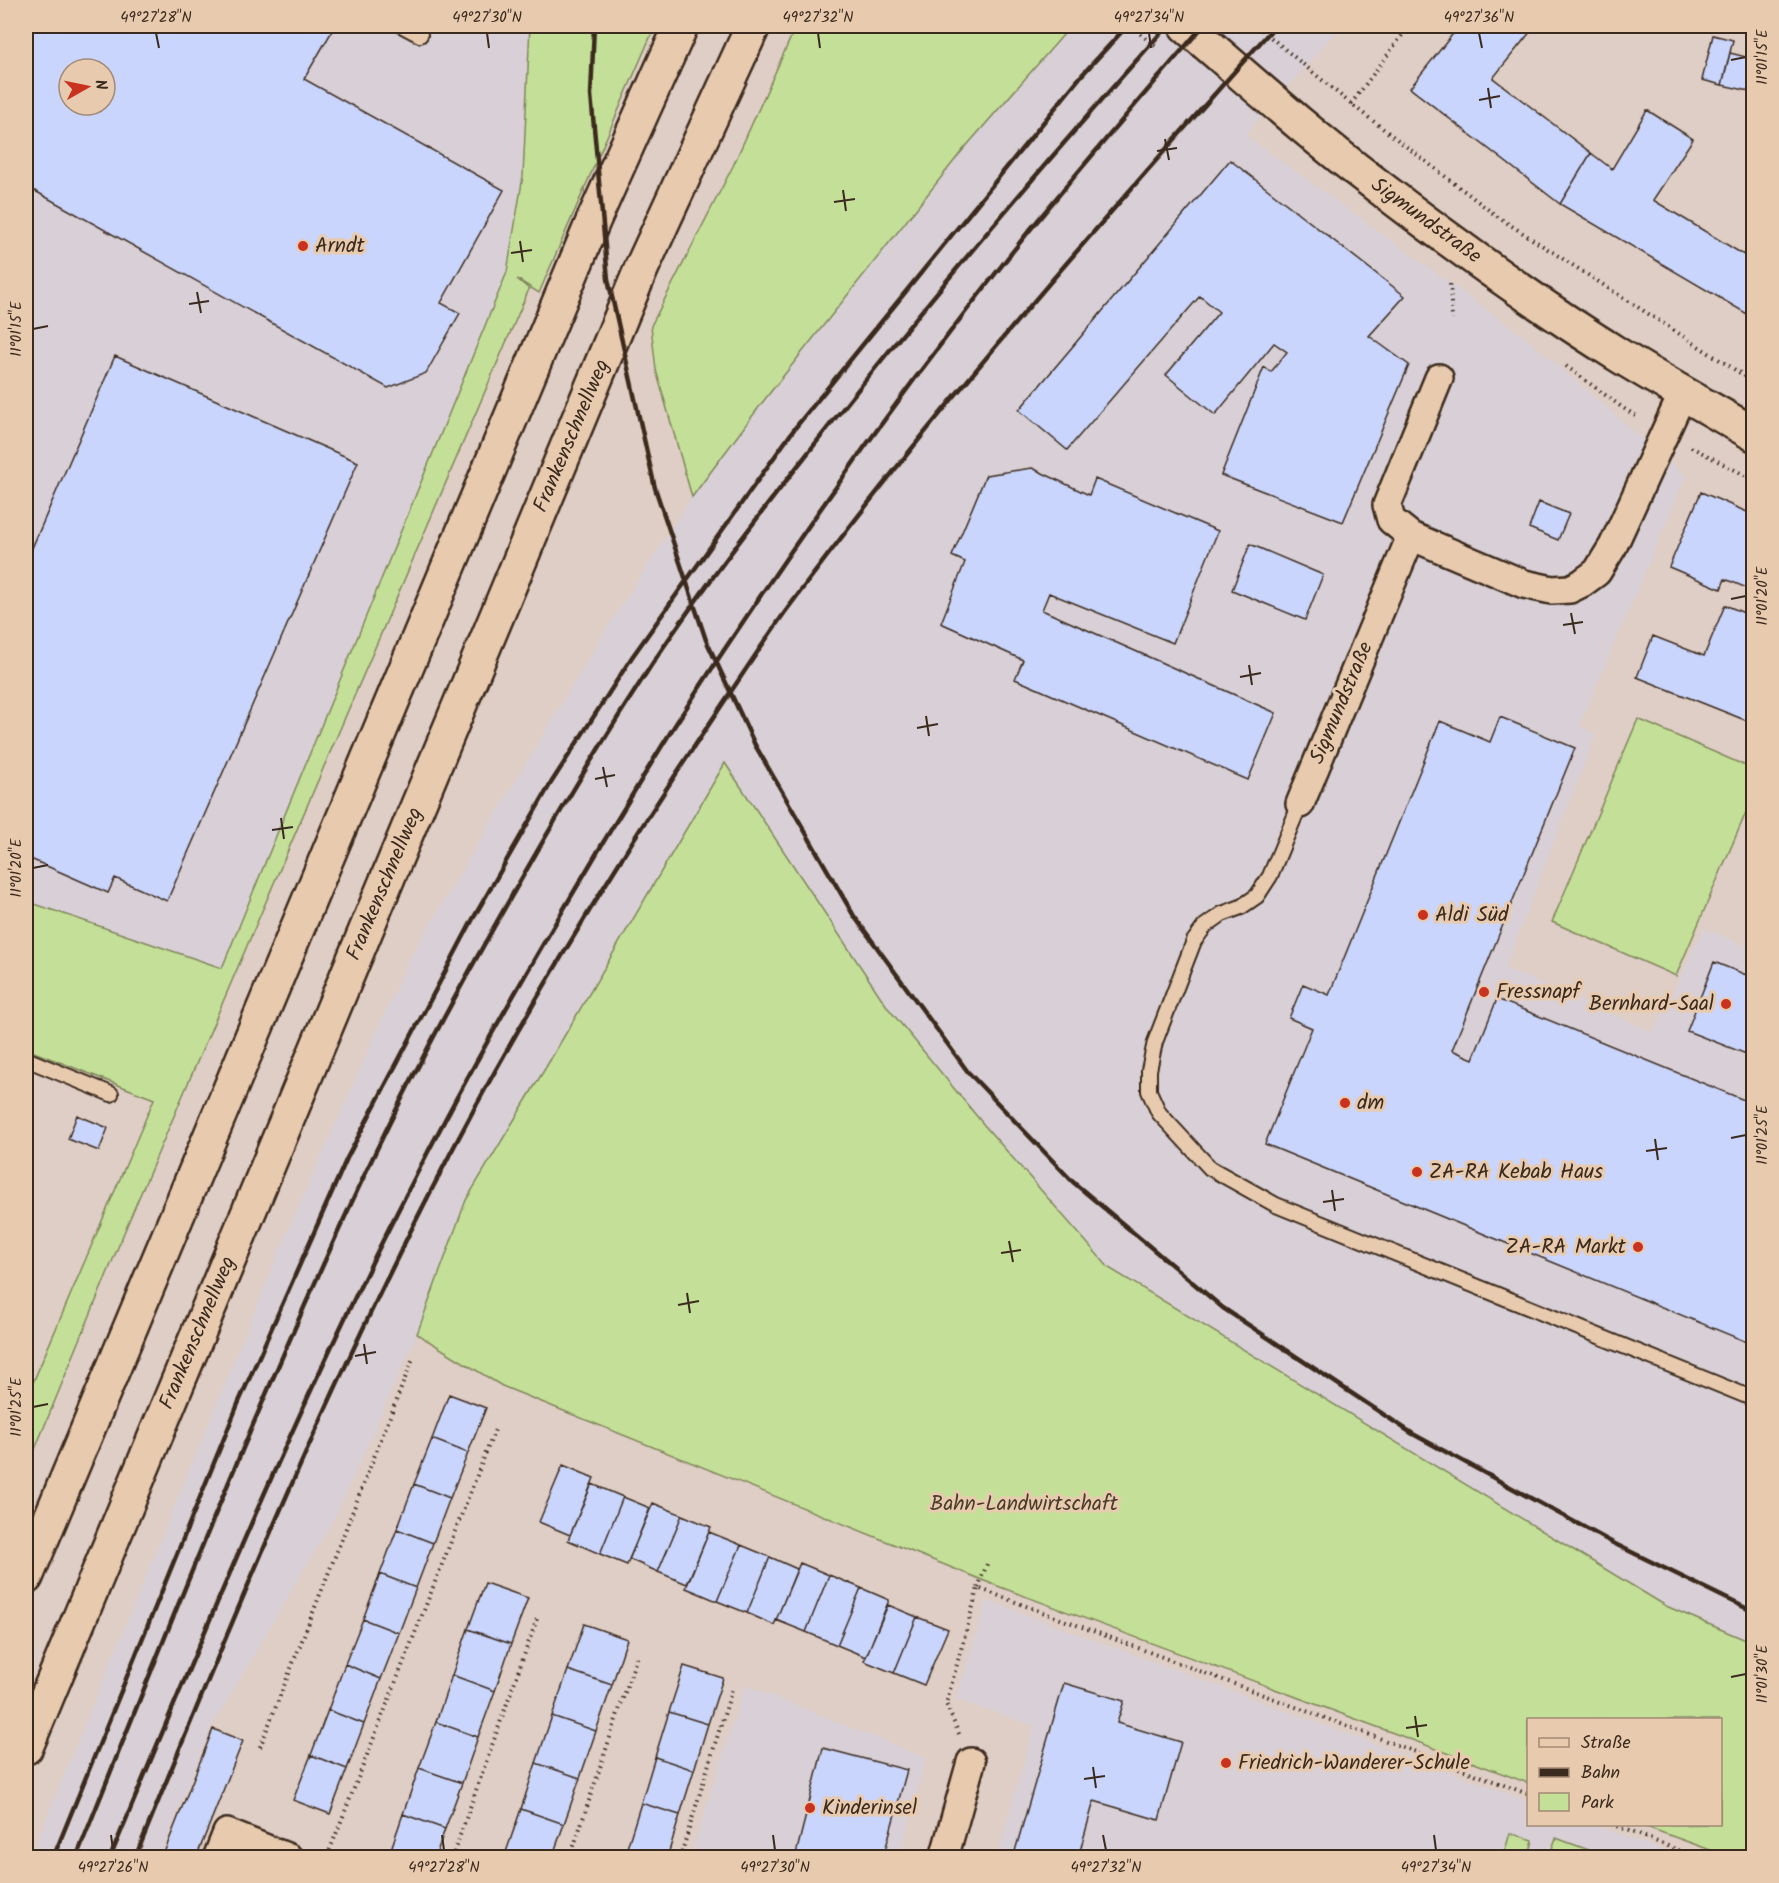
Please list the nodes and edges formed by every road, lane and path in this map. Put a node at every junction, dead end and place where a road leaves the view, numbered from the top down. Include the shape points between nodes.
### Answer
1 (403, 26) edge
2 (681, 26) edge
3 (753, 26) edge
4 (1186, 26) edge
5 (1257, 26) edge
6 (1409, 26) edge
7 (420, 35) dead end
8 (1351, 104) junction
9 (1449, 280) dead end
10 (1452, 320) dead end
11 (1439, 378) dead end
12 (1754, 382) edge
13 (1683, 393) junction
14 (1754, 434) edge
15 (1716, 461) dead end
16 (1754, 480) edge
17 (1411, 536) junction
18 (1300, 804) joint
19 (26, 1059) edge
20 (111, 1094) dead end
21 (413, 1359) dead end
22 (1754, 1399) edge
23 (496, 1427) dead end
24 (987, 1564) dead end
25 (26, 1577) edge
26 (978, 1588) junction
27 (538, 1616) dead end
28 (638, 1653) dead end
29 (732, 1689) dead end
30 (26, 1747) edge
31 (260, 1748) dead end
32 (971, 1762) joint
33 (1527, 1794) edge
34 (1616, 1826) edge
35 (217, 1857) edge
36 (289, 1857) edge
37 (320, 1857) edge
38 (452, 1857) edge
39 (570, 1857) edge
40 (680, 1857) edge
41 (944, 1857) edge
42 (1700, 1857) edge

1 - 7 lane
2 - 25 main road via 589,230
3 - 30 main road, Frankenschnellweg via 642,267
4 - 13 main road, Sigmundstraße via 1297,122 1436,230 1576,327
5 - 8 path
6 - 8 path
8 - 12 path via 1498,217
9 - 10 path
11 - 17 street via 1387,505 1391,520
13 - 14 main road, Sigmundstraße
13 - 17 street via 1613,546 1598,572 1582,584 1552,590 1524,584
15 - 16 path
17 - 18 street, Sigmundstraße
18 - 22 lane via 1270,876 1257,896 1205,926 1194,941 1151,1060 1149,1091 1159,1113 1210,1168 1276,1205
19 - 20 lane
21 - 31 path
23 - 37 path via 329,1852
24 - 26 path
26 - 32 path via 946,1704
26 - 33 path
27 - 38 path
28 - 39 path
29 - 40 path
32 - 41 street
34 - 42 path
35 - 36 street via 227,1833

